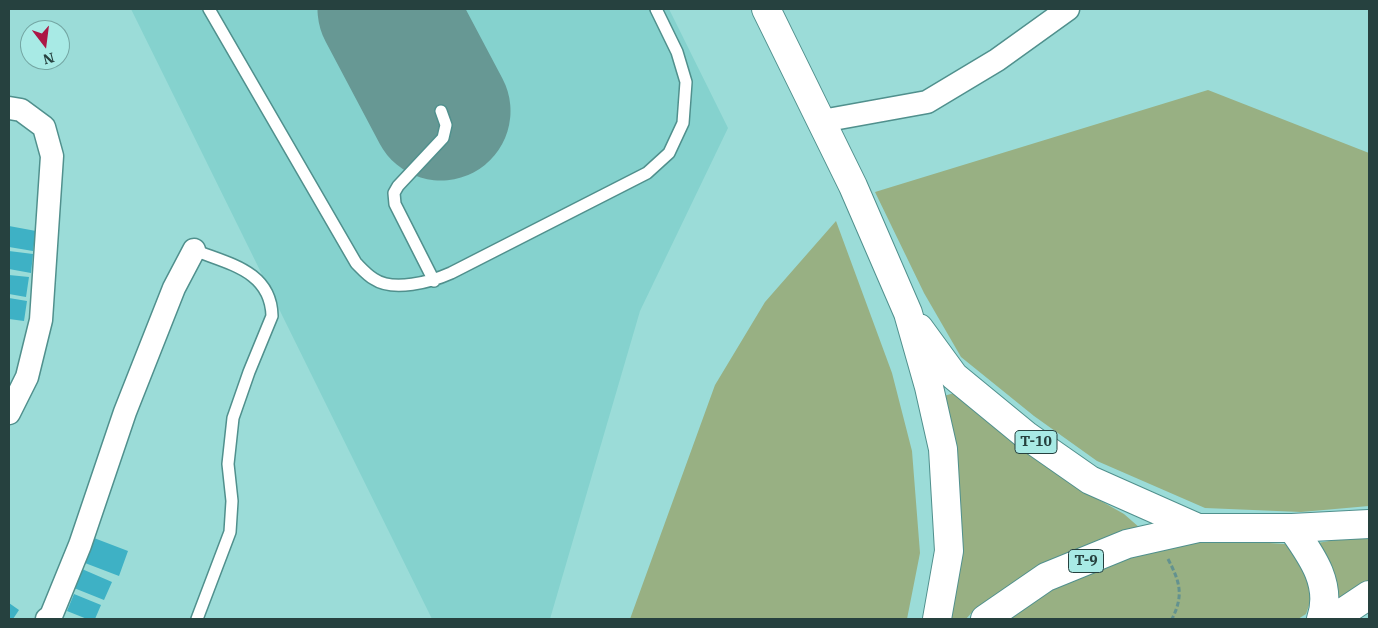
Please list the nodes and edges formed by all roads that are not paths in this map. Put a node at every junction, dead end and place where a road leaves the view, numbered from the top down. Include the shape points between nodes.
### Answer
1 (209, 9) edge
2 (656, 9) edge
3 (766, 9) edge
4 (1068, 9) edge
5 (9, 108) edge
6 (441, 111) dead end
7 (822, 121) junction
8 (194, 250) joint
9 (434, 281) junction
10 (908, 313) junction
11 (18, 375) edge
12 (9, 413) edge
13 (1369, 524) edge
14 (1198, 528) junction
15 (1292, 528) junction
16 (47, 619) edge
17 (197, 619) edge
18 (937, 619) edge
19 (986, 619) edge
20 (1321, 619) edge

1 - 9 lane via 356,263 374,280 399,286
2 - 9 lane via 677,52 686,82 684,123 669,153 647,173
3 - 7 highway, T-10
4 - 7 street via 997,60 927,102
5 - 11 street via 21,110 44,126 52,156 41,320
6 - 9 lane via 446,126 443,138 394,193 394,204
7 - 10 highway, T-10
8 - 16 street via 174,288 128,403 80,545
8 - 17 lane via 252,274 267,292 272,308 272,316 233,418 228,464 232,501 230,532
10 - 14 highway, T-10 via 954,376 1027,436 1090,480
10 - 18 highway, T-10 via 930,387 943,449 949,551
11 - 12 street
13 - 15 highway, T-9
14 - 15 highway, T-9
14 - 19 highway, T-9 via 1127,544 1046,577
15 - 20 highway via 1314,559 1323,586 1326,606

